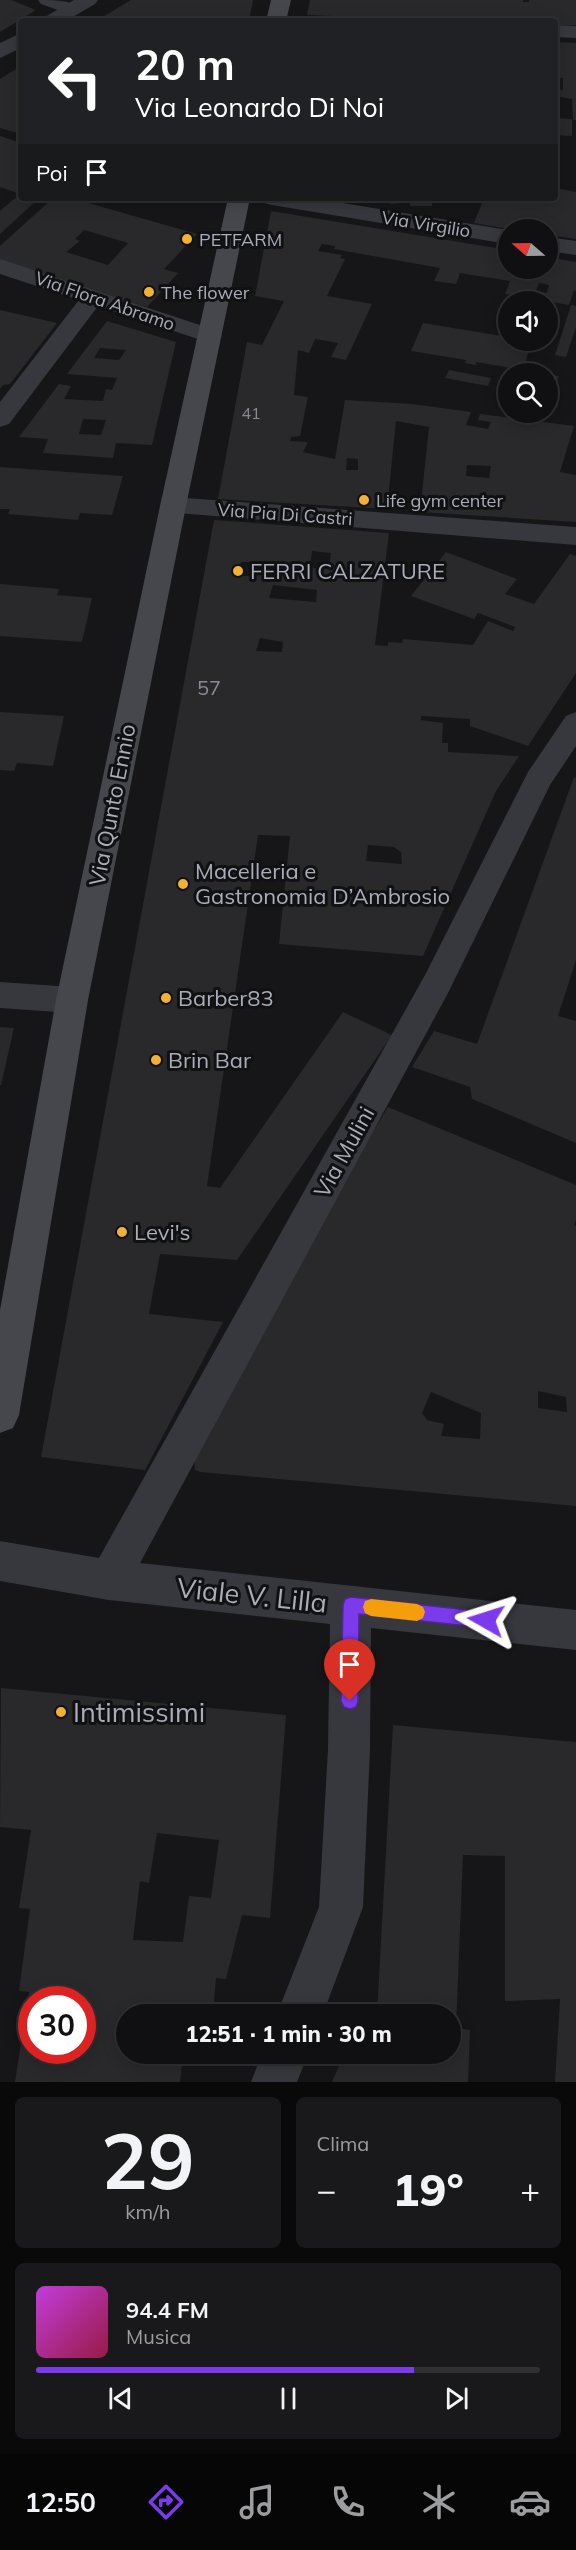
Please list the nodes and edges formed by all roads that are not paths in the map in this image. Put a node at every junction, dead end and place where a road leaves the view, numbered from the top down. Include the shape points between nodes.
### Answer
1 (48, 0) edge
2 (281, 0) edge
3 (80, 4) edge
4 (57, 18) edge
5 (278, 18) edge
6 (558, 31) edge
7 (576, 32) edge
8 (18, 41) edge
9 (0, 52) edge
10 (238, 201) edge
11 (290, 201) edge
12 (498, 235) edge
13 (558, 245) edge
14 (576, 248) edge
15 (0, 266) edge
16 (93, 297) junction
17 (210, 336) junction
18 (0, 419) edge
19 (173, 506) junction
20 (576, 536) edge
21 (576, 723) edge
22 (0, 995) edge
23 (72, 1000) junction
24 (0, 1415) edge
25 (0, 1561) edge
26 (109, 1580) junction
27 (351, 1605) junction
28 (576, 1630) edge
29 (304, 2004) edge
30 (281, 2064) edge
31 (274, 2082) edge

1 - 3 street
2 - 5 main road
3 - 4 street
6 - 7 street
8 - 9 street
10 - 17 main road, Via Qunto Ennio
11 - 12 street, Via Virgilio
13 - 14 street
15 - 16 street, Via Flora Abramo
16 - 17 street, Via Flora Abramo
16 - 18 street
17 - 19 main road, Via Qunto Ennio
19 - 20 street, Via Pia Di Castri
19 - 23 main road, Via Qunto Ennio
21 - 26 street, Via Mulini via 538,780 437,984
22 - 23 street
23 - 24 main road, Via Qunto Ennio
25 - 26 street, Viale V. Lilla
26 - 27 street, Viale V. Lilla
27 - 28 street, Viale V. Lilla
27 - 29 street via 341,1907
30 - 31 street

